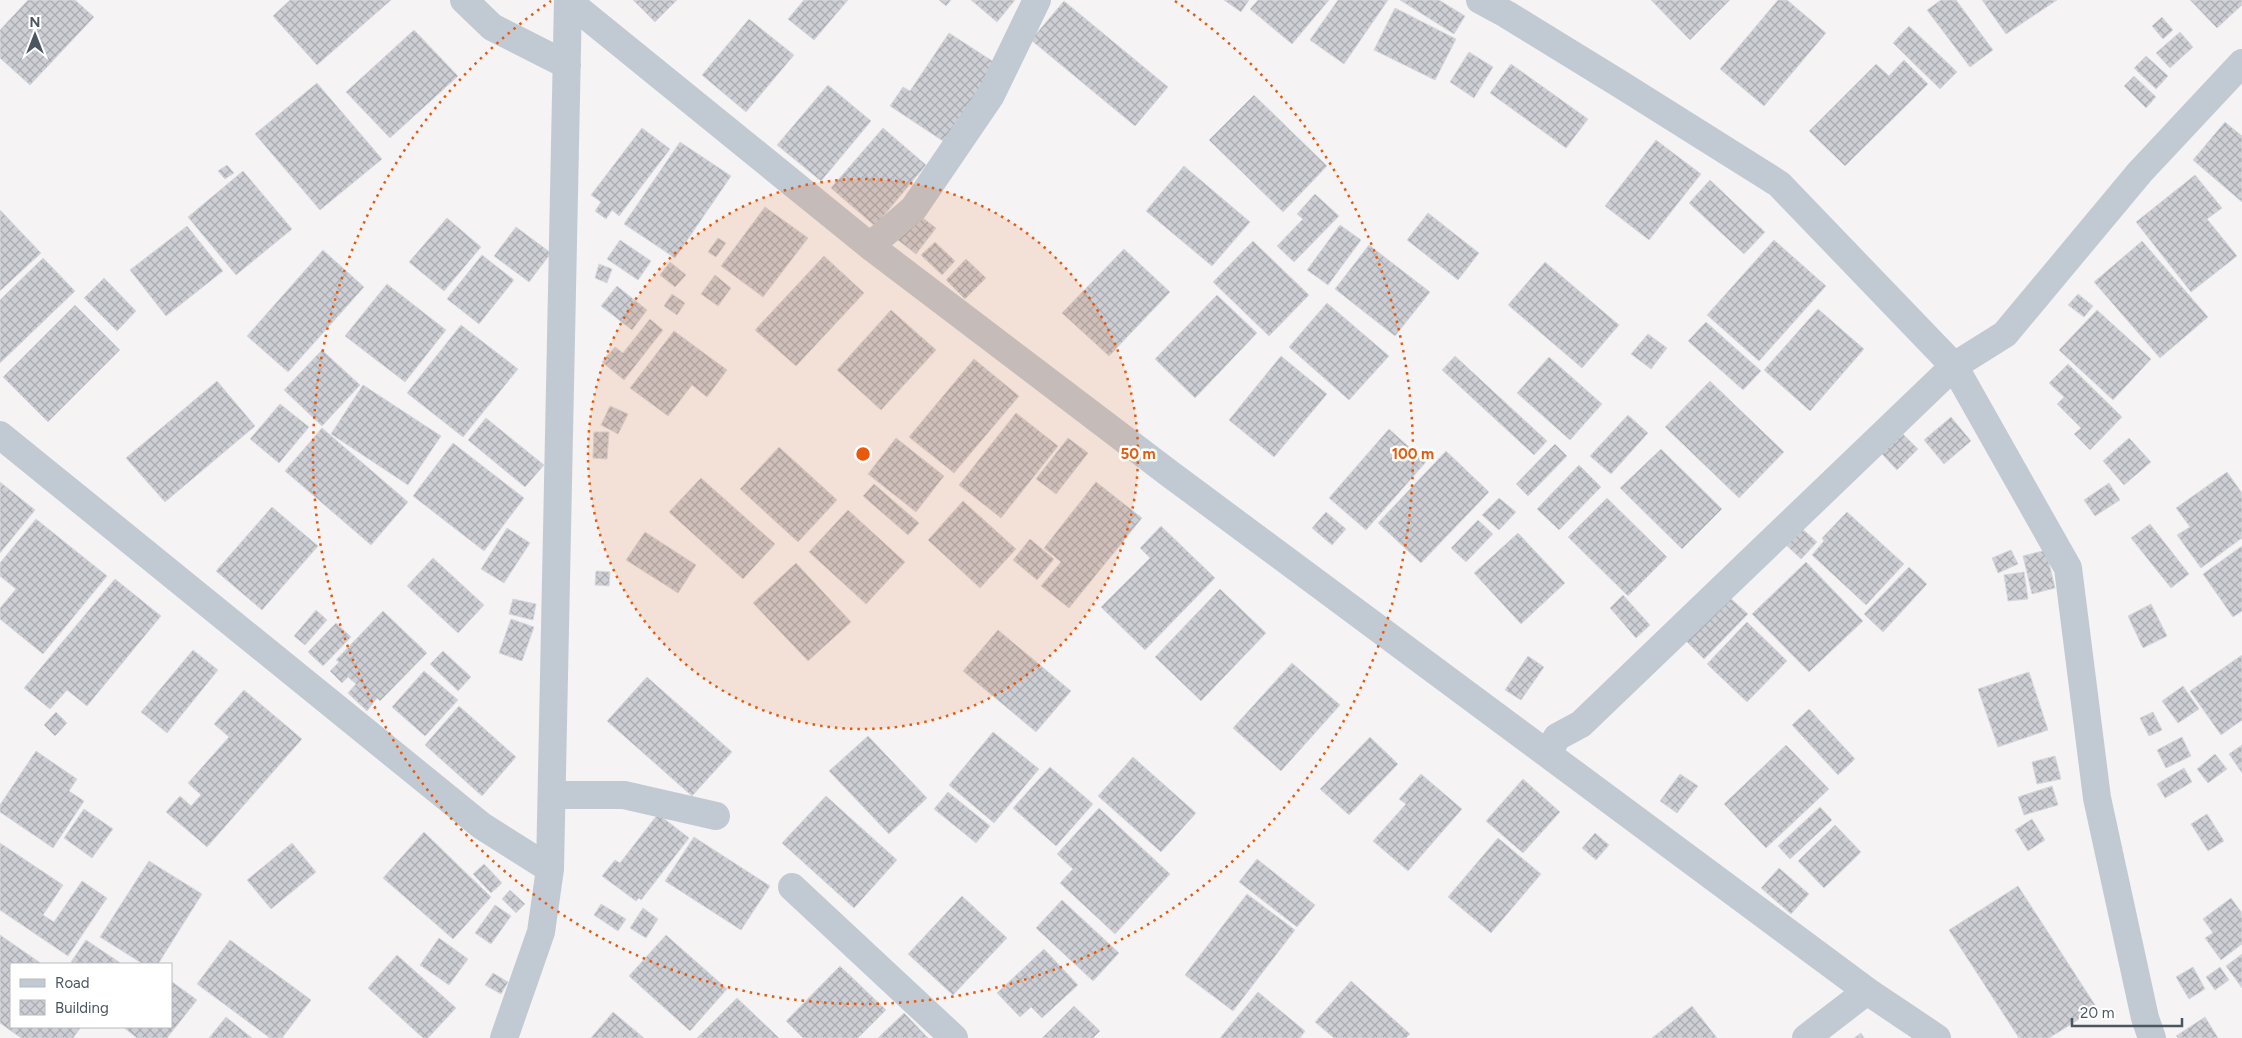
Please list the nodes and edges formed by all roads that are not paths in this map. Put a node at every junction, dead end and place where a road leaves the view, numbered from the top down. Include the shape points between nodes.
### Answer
1 (464, 0) edge
2 (568, 0) edge
3 (1037, 0) edge
4 (1480, 0) edge
5 (2242, 63) edge
6 (567, 66) junction
7 (870, 246) junction
8 (1954, 366) junction
9 (0, 435) edge
10 (1548, 754) junction
11 (553, 795) junction
12 (716, 816) dead end
13 (550, 869) junction
14 (792, 887) dead end
15 (1867, 991) junction
16 (504, 1038) edge
17 (954, 1038) edge
18 (1806, 1038) edge
19 (1937, 1038) edge
20 (2152, 1038) edge

1 - 6 street via 492,27
2 - 6 street
2 - 7 street
3 - 7 street via 986,103 914,208
4 - 8 street via 1779,184
5 - 8 street via 2140,172 2005,334
6 - 11 street
7 - 10 street via 1178,480
8 - 10 street via 1581,724 1557,737
8 - 20 street via 2068,568 2097,798
9 - 13 street via 482,826
10 - 15 street
11 - 12 street via 624,795
11 - 13 street
13 - 16 street via 541,932
14 - 17 street
15 - 18 street
15 - 19 street

